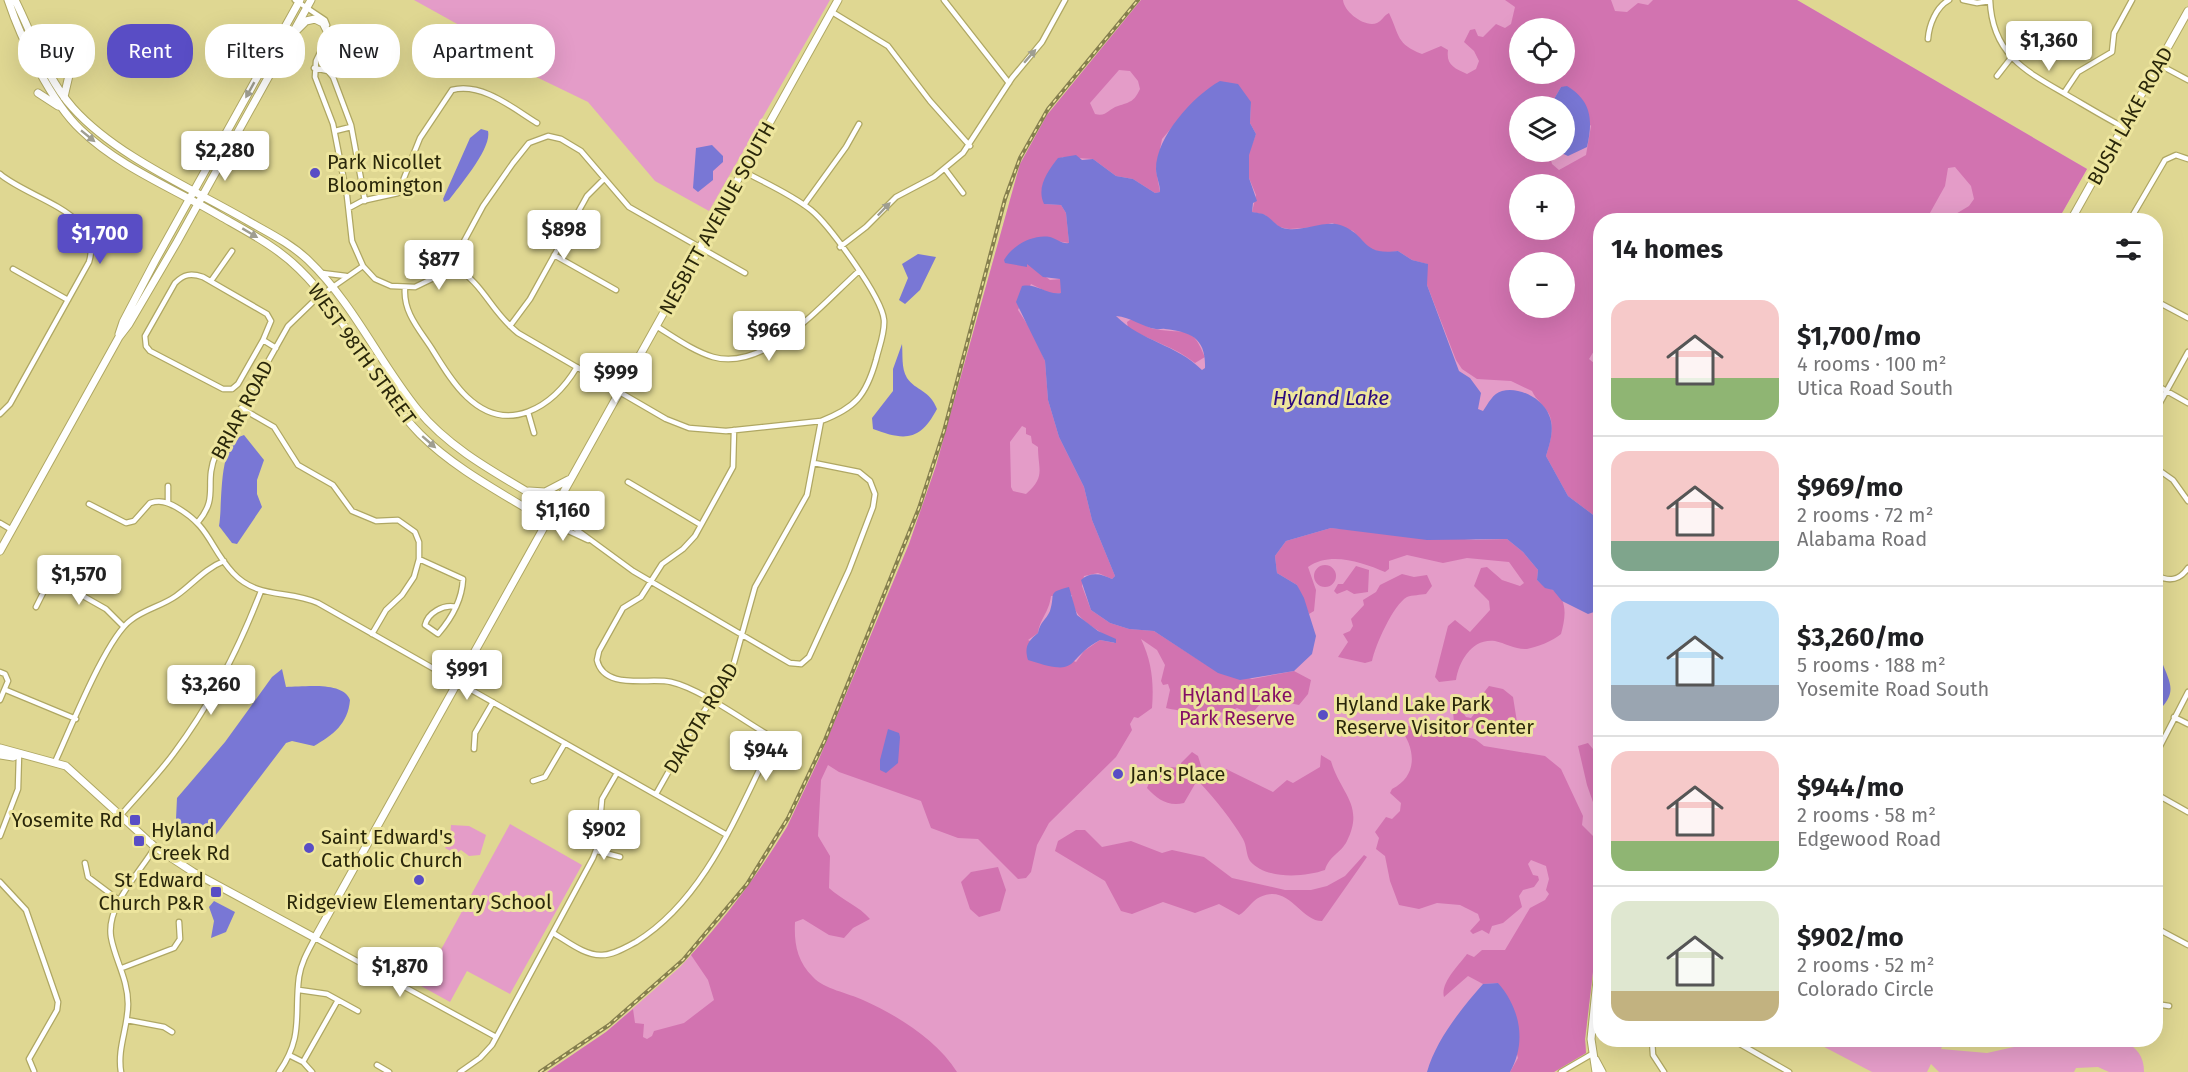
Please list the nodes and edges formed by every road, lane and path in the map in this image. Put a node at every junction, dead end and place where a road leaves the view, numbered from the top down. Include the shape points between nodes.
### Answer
1 (8, 0) edge
2 (15, 0) edge
3 (311, 0) edge
4 (838, 0) edge
5 (944, 0) edge
6 (1065, 0) edge
7 (1949, 0) edge
8 (1963, 0) edge
9 (1990, 0) edge
10 (2132, 0) edge
11 (298, 1) edge
12 (307, 8) junction
13 (2188, 11) edge
14 (832, 12) junction
15 (2188, 16) edge
16 (2182, 22) junction
17 (298, 24) edge
18 (304, 24) edge
19 (323, 24) edge
20 (326, 24) edge
21 (1928, 39) dead end
22 (2011, 58) junction
23 (317, 61) edge
24 (2158, 64) junction
25 (314, 68) junction
26 (1997, 76) dead end
27 (68, 78) edge
28 (268, 78) edge
29 (2188, 80) edge
30 (1009, 83) junction
31 (38, 93) dead end
32 (2064, 93) junction
33 (64, 97) junction
34 (63, 108) junction
35 (537, 123) dead end
36 (859, 124) dead end
37 (351, 127) junction
38 (2123, 127) junction
39 (335, 131) junction
40 (970, 146) junction
41 (2188, 159) edge
42 (945, 170) junction
43 (743, 171) junction
44 (1, 176) edge
45 (604, 179) junction
46 (194, 190) junction
47 (963, 194) dead end
48 (203, 195) junction
49 (190, 198) junction
50 (366, 201) junction
51 (199, 203) junction
52 (804, 205) junction
53 (349, 208) junction
54 (2075, 213) edge
55 (2134, 213) edge
56 (840, 247) junction
57 (700, 248) junction
58 (232, 251) dead end
59 (554, 255) junction
60 (451, 264) junction
61 (363, 266) junction
62 (13, 269) dead end
63 (859, 271) junction
64 (320, 273) junction
65 (744, 273) dead end
66 (348, 276) junction
67 (211, 281) junction
68 (333, 286) junction
69 (405, 288) junction
70 (616, 290) dead end
71 (323, 294) junction
72 (68, 300) junction
73 (2163, 305) edge
74 (2188, 318) edge
75 (510, 326) junction
76 (656, 326) junction
77 (119, 336) junction
78 (263, 340) junction
79 (276, 348) junction
80 (2188, 352) edge
81 (577, 367) junction
82 (2163, 389) edge
83 (2166, 391) junction
84 (619, 393) junction
85 (2163, 397) edge
86 (2188, 403) edge
87 (242, 408) junction
88 (528, 412) junction
89 (0, 414) edge
90 (821, 421) junction
91 (734, 430) junction
92 (534, 433) dead end
93 (814, 463) junction
94 (2163, 473) edge
95 (570, 479) junction
96 (628, 482) dead end
97 (168, 486) dead end
98 (525, 490) junction
99 (2188, 501) edge
100 (168, 503) junction
101 (89, 504) dead end
102 (554, 508) junction
103 (547, 521) junction
104 (198, 522) junction
105 (0, 523) edge
106 (701, 525) junction
107 (12, 530) junction
108 (589, 540) junction
109 (0, 551) edge
110 (419, 559) junction
111 (224, 561) junction
112 (2188, 567) edge
113 (2163, 579) edge
114 (651, 582) junction
115 (261, 591) junction
116 (36, 607) dead end
117 (456, 607) junction
118 (123, 626) junction
119 (372, 634) junction
120 (742, 635) junction
121 (0, 672) edge
122 (458, 682) junction
123 (185, 688) dead end
124 (6, 690) junction
125 (2188, 692) edge
126 (0, 700) edge
127 (207, 701) junction
128 (493, 702) junction
129 (711, 702) junction
130 (2174, 717) junction
131 (76, 719) junction
132 (2188, 724) edge
133 (2163, 740) edge
134 (565, 743) junction
135 (0, 748) edge
136 (474, 749) dead end
137 (19, 754) junction
138 (0, 755) edge
139 (55, 762) junction
140 (617, 772) junction
141 (533, 781) dead end
142 (656, 794) junction
143 (2163, 798) edge
144 (2188, 812) edge
145 (120, 816) junction
146 (727, 835) junction
147 (0, 836) edge
148 (155, 847) junction
149 (597, 851) junction
150 (620, 857) dead end
151 (85, 863) dead end
152 (0, 882) edge
153 (120, 901) junction
154 (179, 922) dead end
155 (2163, 932) edge
156 (553, 933) junction
157 (315, 938) junction
158 (2188, 945) edge
159 (122, 968) junction
160 (298, 990) junction
161 (339, 1000) junction
162 (2163, 1005) edge
163 (2169, 1006) dead end
164 (358, 1011) dead end
165 (1593, 1016) edge
166 (127, 1020) junction
167 (172, 1032) dead end
168 (496, 1037) junction
169 (1651, 1047) edge
170 (1745, 1047) edge
171 (1592, 1054) junction
172 (289, 1055) junction
173 (303, 1062) junction
174 (376, 1065) dead end
175 (1775, 1065) junction
176 (34, 1071) edge
177 (121, 1072) edge
178 (279, 1072) edge
179 (312, 1072) edge
180 (389, 1072) edge
181 (460, 1072) edge
182 (1560, 1072) edge
183 (1596, 1072) edge
184 (1602, 1072) edge
185 (1664, 1072) edge
186 (1772, 1072) edge
187 (1789, 1072) edge

1 - 34 street, WEST 98TH STREET via 45,81
2 - 33 street, WEST 98TH STREET
3 - 12 street
4 - 14 street, NESBITT AVENUE SOUTH
5 - 30 street
30 -> 6 street via 1042,42
7 - 21 street via 1938,9
8 - 9 street
9 - 22 street via 1997,34
10 - 32 street via 2114,33 2114,49 2078,72
11 - 12 street
11 -> 46 street
12 - 17 street
12 - 20 street
13 - 16 street, BUSH LAKE ROAD
14 - 40 street via 888,46
14 - 43 street, NESBITT AVENUE SOUTH
15 - 16 street
16 - 24 street, BUSH LAKE ROAD
18 - 19 street via 309,19
22 - 26 street
22 - 32 street via 2034,77
23 - 25 street
24 - 29 street
24 - 38 street, BUSH LAKE ROAD
25 - 37 street via 328,71 333,77
25 - 39 street
27 - 33 street
28 - 48 street
30 - 40 street
31 - 34 street
32 - 38 street
33 - 46 street, WEST 98TH STREET via 111,143
34 -> 49 street, WEST 98TH STREET via 80,130 110,154
35 - 50 street via 494,97 452,90 420,138 398,194
36 - 52 street
37 - 39 street
37 - 50 street
38 - 54 street, BUSH LAKE ROAD
39 - 53 street
40 - 42 street
41 - 55 street via 2176,155 2161,164
42 - 47 street
56 -> 42 street via 896,197
43 - 52 street
43 - 57 street, NESBITT AVENUE SOUTH
44 - 72 street via 76,219 88,231 92,254
45 - 57 street via 628,207
45 - 59 street via 587,196
45 - 60 street via 581,151 561,139 548,136 535,140 497,184
46 - 48 street, WEST 98TH STREET
46 - 49 street
48 - 51 street
48 - 64 street, WEST 98TH STREET via 275,235
49 - 51 street, WEST 98TH STREET
49 - 77 street
50 - 53 street
51 -> 71 street, WEST 98TH STREET via 269,244
51 - 77 street
52 - 56 street
53 - 61 street via 352,241
56 - 63 street
57 - 65 street
57 - 76 street, NESBITT AVENUE SOUTH
58 - 67 street
59 - 70 street
59 - 75 street
60 - 69 street via 434,280
60 - 75 street via 481,286
61 - 66 street, BRIAR ROAD
61 - 69 street via 382,283
62 - 72 street
63 - 76 street via 780,342 744,359 712,357
63 - 90 street via 882,308 882,339 863,393 849,408
64 - 66 street
64 - 68 street, WEST 98TH STREET
66 - 68 street, BRIAR ROAD
67 - 78 street via 267,314 271,321
67 - 78 street via 192,273 182,276 145,336 150,351 223,389 232,389
68 - 71 street, BRIAR ROAD
68 - 98 street, WEST 98TH STREET via 403,390 433,427
69 - 88 street via 408,313 467,397 498,413
71 - 79 street, BRIAR ROAD via 295,317
71 -> 103 street, WEST 98TH STREET via 398,408 420,434 445,456
72 - 89 street via 18,390
73 - 74 street
75 - 81 street
76 - 84 street, NESBITT AVENUE SOUTH
77 - 107 street
78 - 79 street
79 - 87 street, BRIAR ROAD
80 - 83 street
81 - 84 street
81 - 88 street via 559,394
82 - 83 street
83 - 85 street
83 - 86 street
84 - 91 street via 677,425 701,431
84 - 95 street, NESBITT AVENUE SOUTH
87 - 104 street, BRIAR ROAD via 212,463 210,505
87 - 110 street via 273,427 298,465 333,485 352,511 368,519 398,520 410,527 419,542
88 - 92 street
90 - 91 street
90 - 93 street, DAKOTA ROAD
91 - 106 street via 733,467
93 - 120 street, DAKOTA ROAD via 807,495 755,587
93 - 120 street, WEST 98TH STREET via 852,470 865,476 873,487 875,500 849,570 809,657 801,664 790,663
94 - 99 street
95 - 98 street via 545,492
95 - 102 street, NESBITT AVENUE SOUTH
96 - 106 street
97 - 100 street
98 - 102 street, WEST 98TH STREET
100 - 101 street via 150,503 134,521 126,523
100 - 104 street
102 - 103 street, NESBITT AVENUE SOUTH
102 - 108 street, WEST 98TH STREET
103 - 108 street, WEST 98TH STREET
103 - 122 street, NESBITT AVENUE SOUTH
104 - 111 street via 213,539
105 - 107 street
106 - 114 street via 690,543 663,564
107 - 109 street
108 - 114 street, WEST 98TH STREET
110 - 117 street via 463,579
110 - 119 street via 408,587 386,610
111 - 115 street via 241,581
111 - 118 street via 204,571 175,597
112 - 113 street via 2172,580
114 - 120 street, WEST 98TH STREET
114 - 129 street via 641,597 623,608 599,651 598,665 611,676 628,681 671,681
115 - 119 street via 308,599
115 - 127 street via 243,636
116 - 118 street via 46,586 60,583 106,609
117 - 117 street via 438,634 425,625 437,609
118 - 131 street via 108,649
119 - 122 street
120 - 129 street, DAKOTA ROAD via 732,670
121 - 124 street via 8,677
122 - 128 street
122 - 157 street, NESBITT AVENUE SOUTH
123 - 127 street
124 - 126 street
124 - 131 street
125 - 130 street
127 - 145 street via 172,756
128 - 134 street
128 - 136 street via 475,734
129 - 142 street, DAKOTA ROAD
129 - 146 street via 770,739 770,748
130 - 132 street
130 - 133 street
131 - 139 street
134 - 140 street
134 - 141 street via 544,777
135 - 137 street
137 - 138 street
137 - 139 street
137 - 147 street via 18,789
139 - 145 street via 75,772
140 - 142 street
140 - 149 street via 602,800
142 - 146 street
143 - 144 street
145 - 148 street
146 - 156 street via 678,905 656,927 628,946 600,956
148 - 153 street
148 - 157 street
149 - 150 street
149 - 156 street
151 - 153 street via 88,877
152 - 176 street via 26,910 58,1002 29,1059
153 - 159 street via 110,927
154 - 159 street via 180,939 174,948
155 - 158 street
156 - 168 street
157 - 160 street via 301,967
157 - 168 street
159 - 166 street via 128,998
160 - 161 street via 320,991
160 - 172 street via 297,1030
161 - 164 street
161 - 173 street
162 - 163 street
165 - 171 street
166 - 167 street
166 - 177 street via 119,1053
168 - 181 street via 486,1052
169 - 185 street
170 - 175 street
171 - 182 street
171 - 183 street
171 - 184 street
172 - 173 street
172 - 178 street
173 - 179 street
174 - 180 street
175 - 186 street
175 - 187 street

